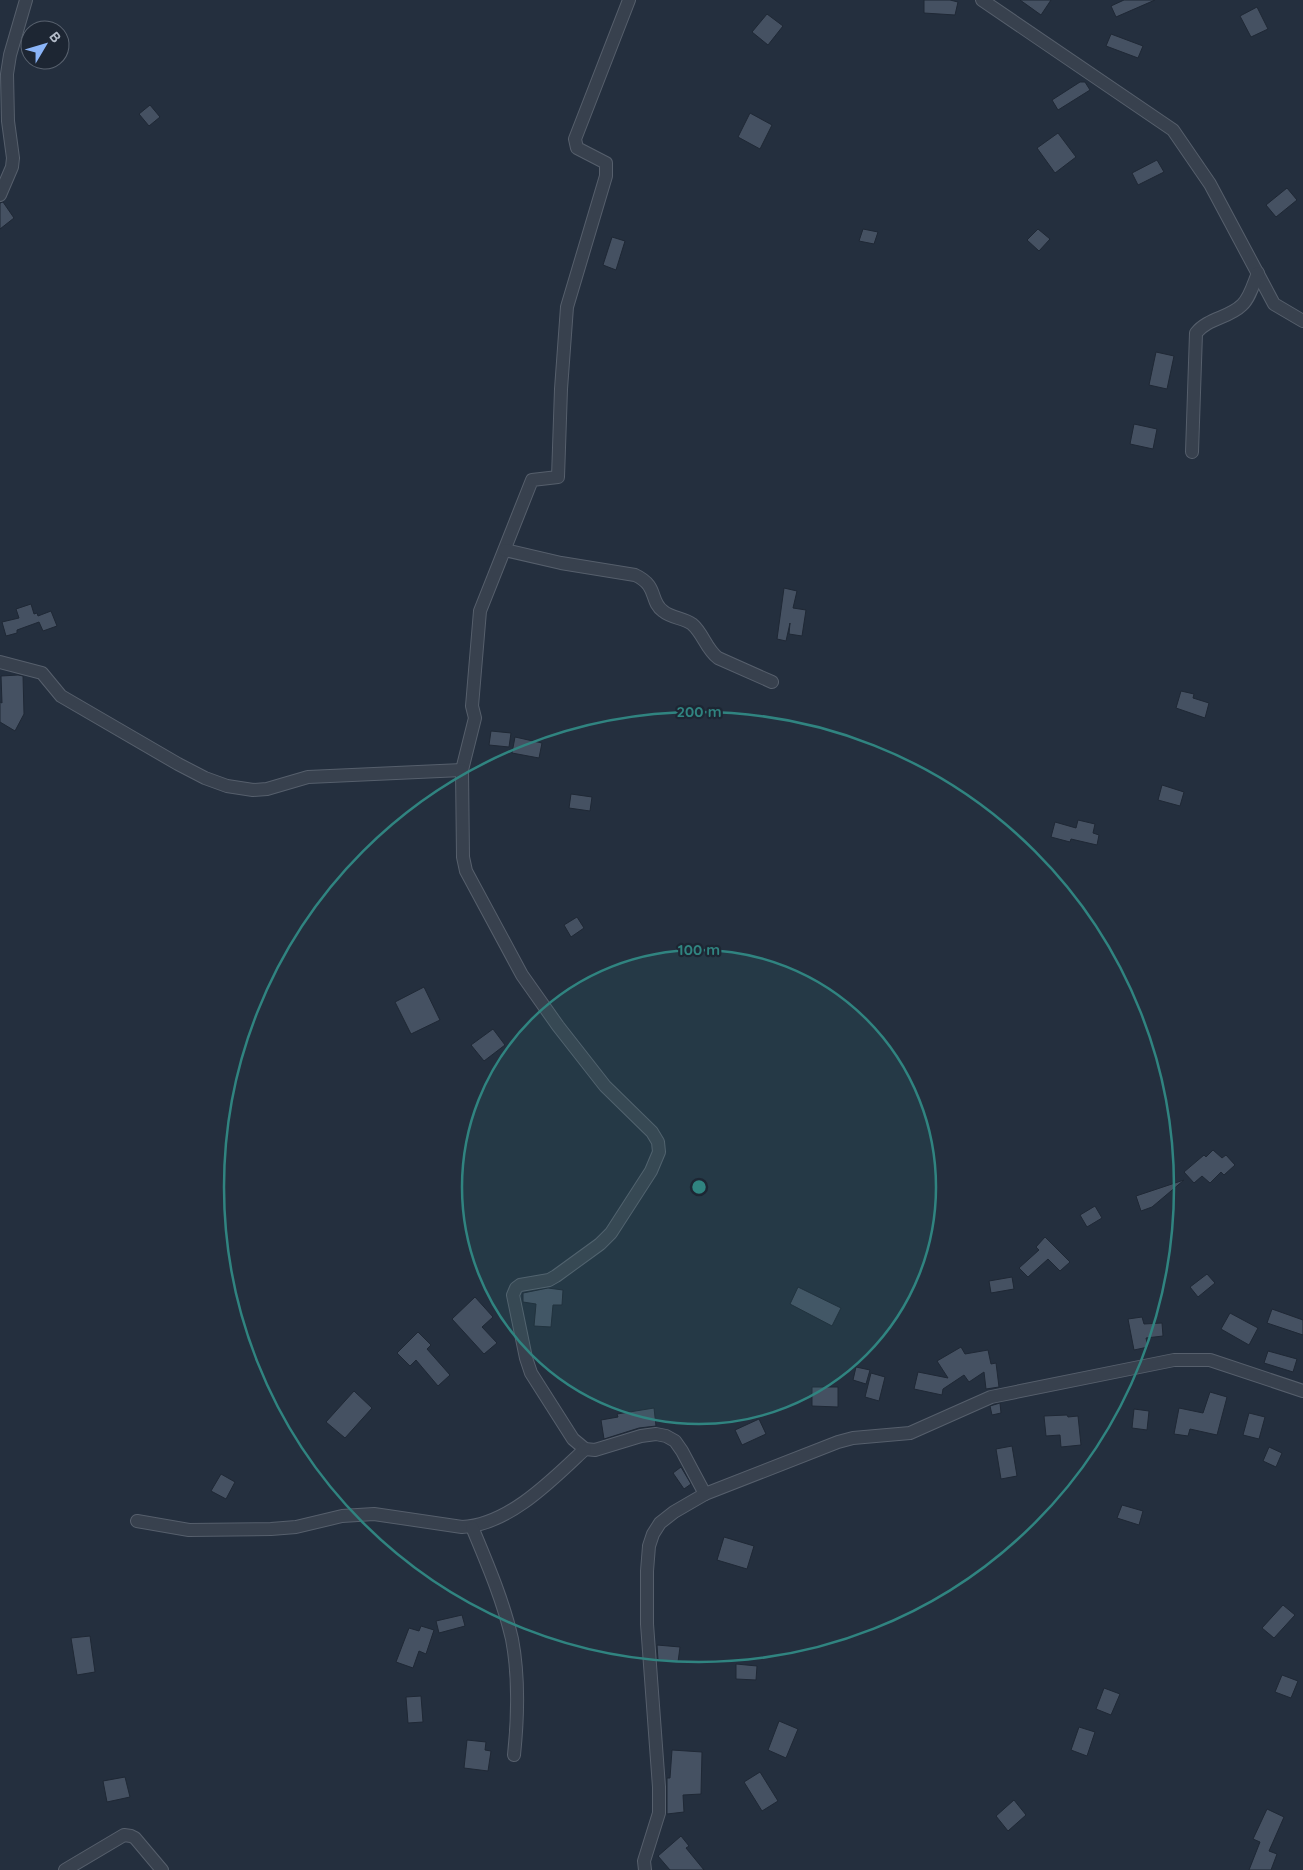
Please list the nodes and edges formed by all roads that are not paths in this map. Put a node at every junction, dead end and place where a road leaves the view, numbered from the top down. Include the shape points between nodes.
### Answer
1 (26, 0) edge
2 (629, 0) edge
3 (982, 0) edge
4 (0, 195) edge
5 (1258, 273) junction
6 (1303, 321) edge
7 (1192, 452) dead end
8 (505, 550) junction
9 (0, 662) edge
10 (772, 682) dead end
11 (462, 770) junction
12 (1303, 1391) edge
13 (585, 1449) junction
14 (705, 1494) junction
15 (137, 1521) dead end
16 (472, 1527) junction
17 (514, 1754) dead end
18 (65, 1870) edge
19 (162, 1870) edge
20 (645, 1870) edge

1 - 4 street via 7,74 13,158
2 - 8 street via 576,140 577,148 606,163 606,176 567,307 558,477 532,480
3 - 5 street via 1173,130 1210,184
5 - 6 street via 1274,304
5 - 7 street via 1244,304 1206,323 1196,333
8 - 10 street via 644,579 663,612 690,622 711,653
8 - 11 street via 480,611 472,706 475,718
9 - 11 street via 42,673 60,696 178,764 227,786 253,790 280,787 308,777
11 - 13 street via 463,857 472,885 522,975 553,1019 606,1086 658,1142 659,1152 651,1171 611,1234 556,1276 520,1285 513,1295 531,1373 573,1439
12 - 14 street via 1210,1360 1174,1360 991,1397 910,1433 838,1442
13 - 14 street via 595,1450 640,1436 666,1436 675,1441 682,1451
13 - 16 street via 519,1506
14 - 20 street via 660,1523 649,1546 647,1624 659,1813 644,1862
15 - 16 street via 189,1530 271,1529 296,1527 342,1516 374,1514
16 - 17 street via 494,1581 512,1640 517,1692
18 - 19 street via 124,1835 135,1838

